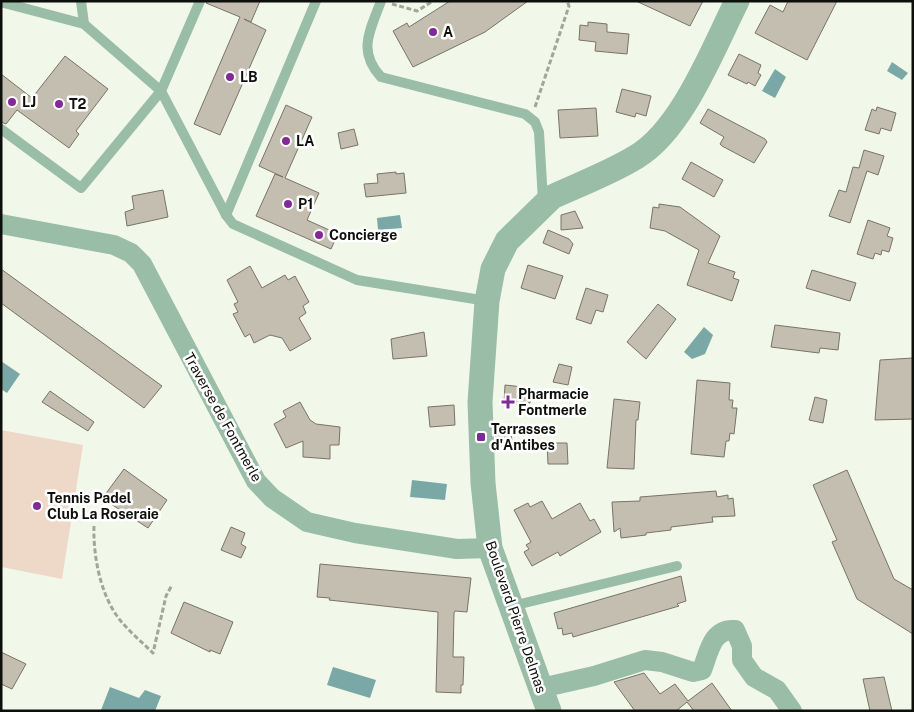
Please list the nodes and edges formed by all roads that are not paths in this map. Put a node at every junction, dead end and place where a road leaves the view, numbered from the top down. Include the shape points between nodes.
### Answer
1 (82, 1) edge
2 (200, 1) edge
3 (316, 1) edge
4 (382, 1) edge
5 (738, 1) edge
6 (1, 2) edge
7 (84, 24) junction
8 (161, 91) junction
9 (1, 128) edge
10 (543, 204) junction
11 (226, 215) junction
12 (1, 224) edge
13 (486, 301) junction
14 (490, 548) junction
15 (677, 566) dead end
16 (511, 607) junction
17 (545, 699) edge
18 (792, 711) edge

1 - 7 lane
2 - 8 lane
3 - 11 lane
4 - 10 lane via 368,38 366,54 372,68 382,77 525,114 535,122 539,132
5 - 10 street, Boulevard Pierre Delmas via 684,106 667,130 637,157
6 - 7 lane
7 - 8 lane
8 - 9 lane via 81,188
8 - 11 lane
10 - 13 street, Boulevard Pierre Delmas via 507,241 493,269
11 - 13 lane via 234,224 357,280
12 - 14 street, Traverse de Fontmerle via 114,245 131,253 142,264 256,481 272,498 308,522 457,549
13 - 14 street, Boulevard Pierre Delmas via 480,402 483,483
14 - 16 street, Boulevard Pierre Delmas
15 - 16 lane
16 - 17 street, Boulevard Pierre Delmas
17 - 18 street via 594,676 645,660 693,672 702,670 713,640 719,633 735,630 742,646 742,660 754,677 777,690

